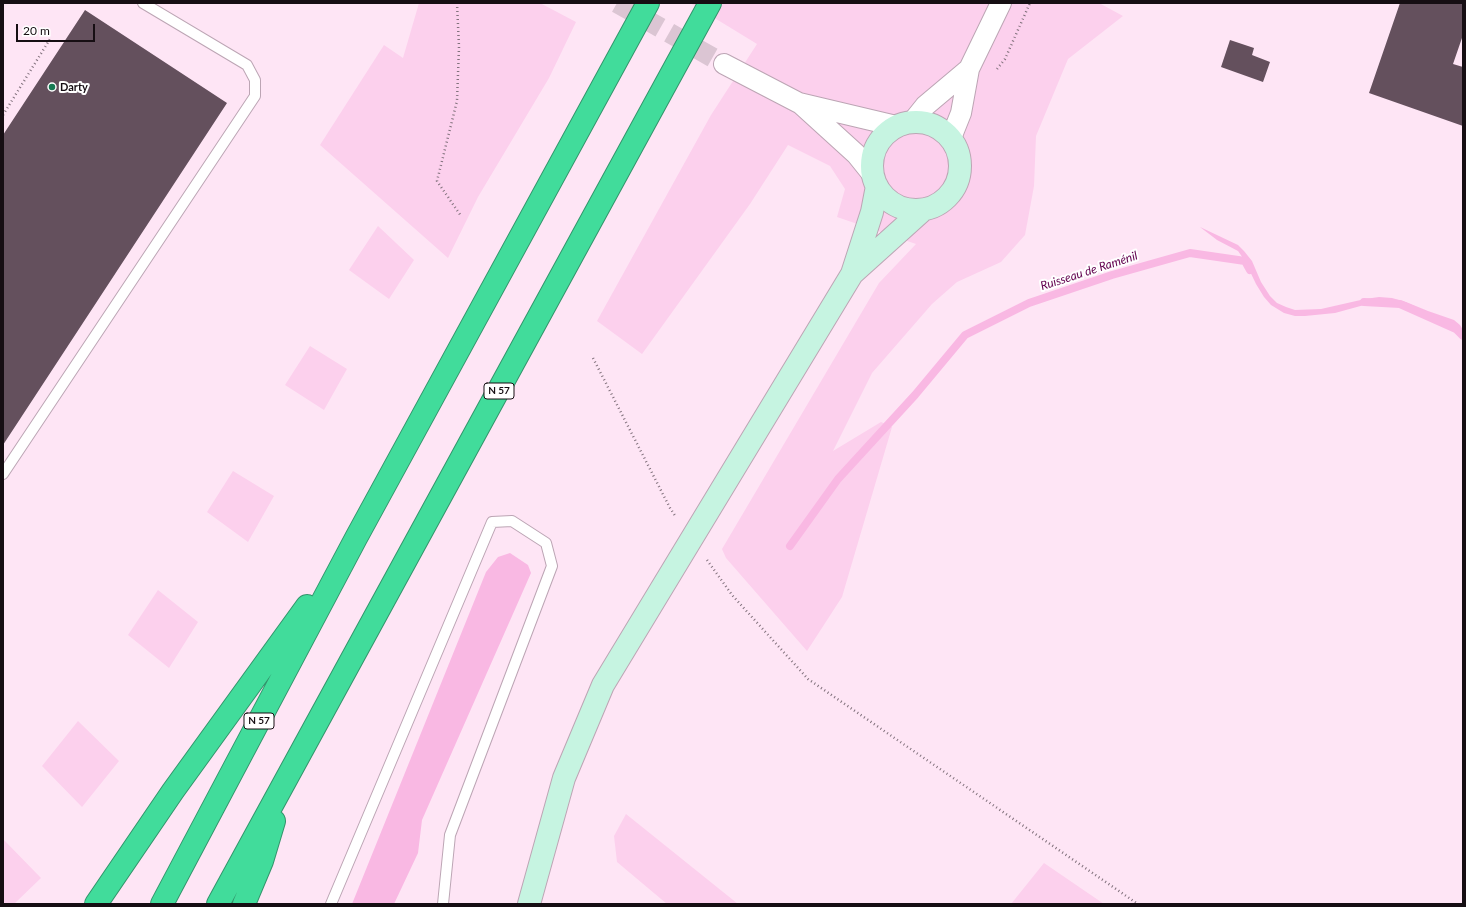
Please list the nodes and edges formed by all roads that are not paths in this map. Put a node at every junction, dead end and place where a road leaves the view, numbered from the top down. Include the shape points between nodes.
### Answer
1 (144, 3) edge
2 (648, 3) edge
3 (710, 3) edge
4 (1001, 3) edge
5 (724, 64) tunnel mouth
6 (968, 69) junction
7 (799, 103) junction
8 (911, 118) junction
9 (951, 138) junction
10 (874, 180) junction
11 (923, 210) junction
12 (852, 274) junction
13 (3, 474) edge
14 (356, 538) junction
15 (286, 777) junction
16 (96, 904) edge
17 (162, 904) edge
18 (218, 904) edge
19 (244, 904) edge
20 (331, 904) edge
21 (442, 904) edge
22 (529, 904) edge

1 - 13 lane via 247,65 255,80 255,96
2 - 14 highway, N 57
3 - 15 highway, N 57
4 - 6 street
5 - 7 street
6 - 8 street
6 - 9 street via 961,113
7 - 8 street
7 - 10 street via 856,154
8 - 9 street via 940,129
8 - 10 street via 884,135 876,146 872,160
9 - 11 street via 958,152 958,182 950,195 938,205
10 - 11 street via 884,196 894,204 908,210
10 - 12 street via 872,212
11 - 12 street
12 - 22 street via 603,685 564,778
14 - 16 highway via 178,785
14 - 17 highway, N 57
15 - 18 highway, N 57
15 - 19 highway via 262,861
20 - 21 lane via 492,522 512,521 546,543 552,566 450,835

